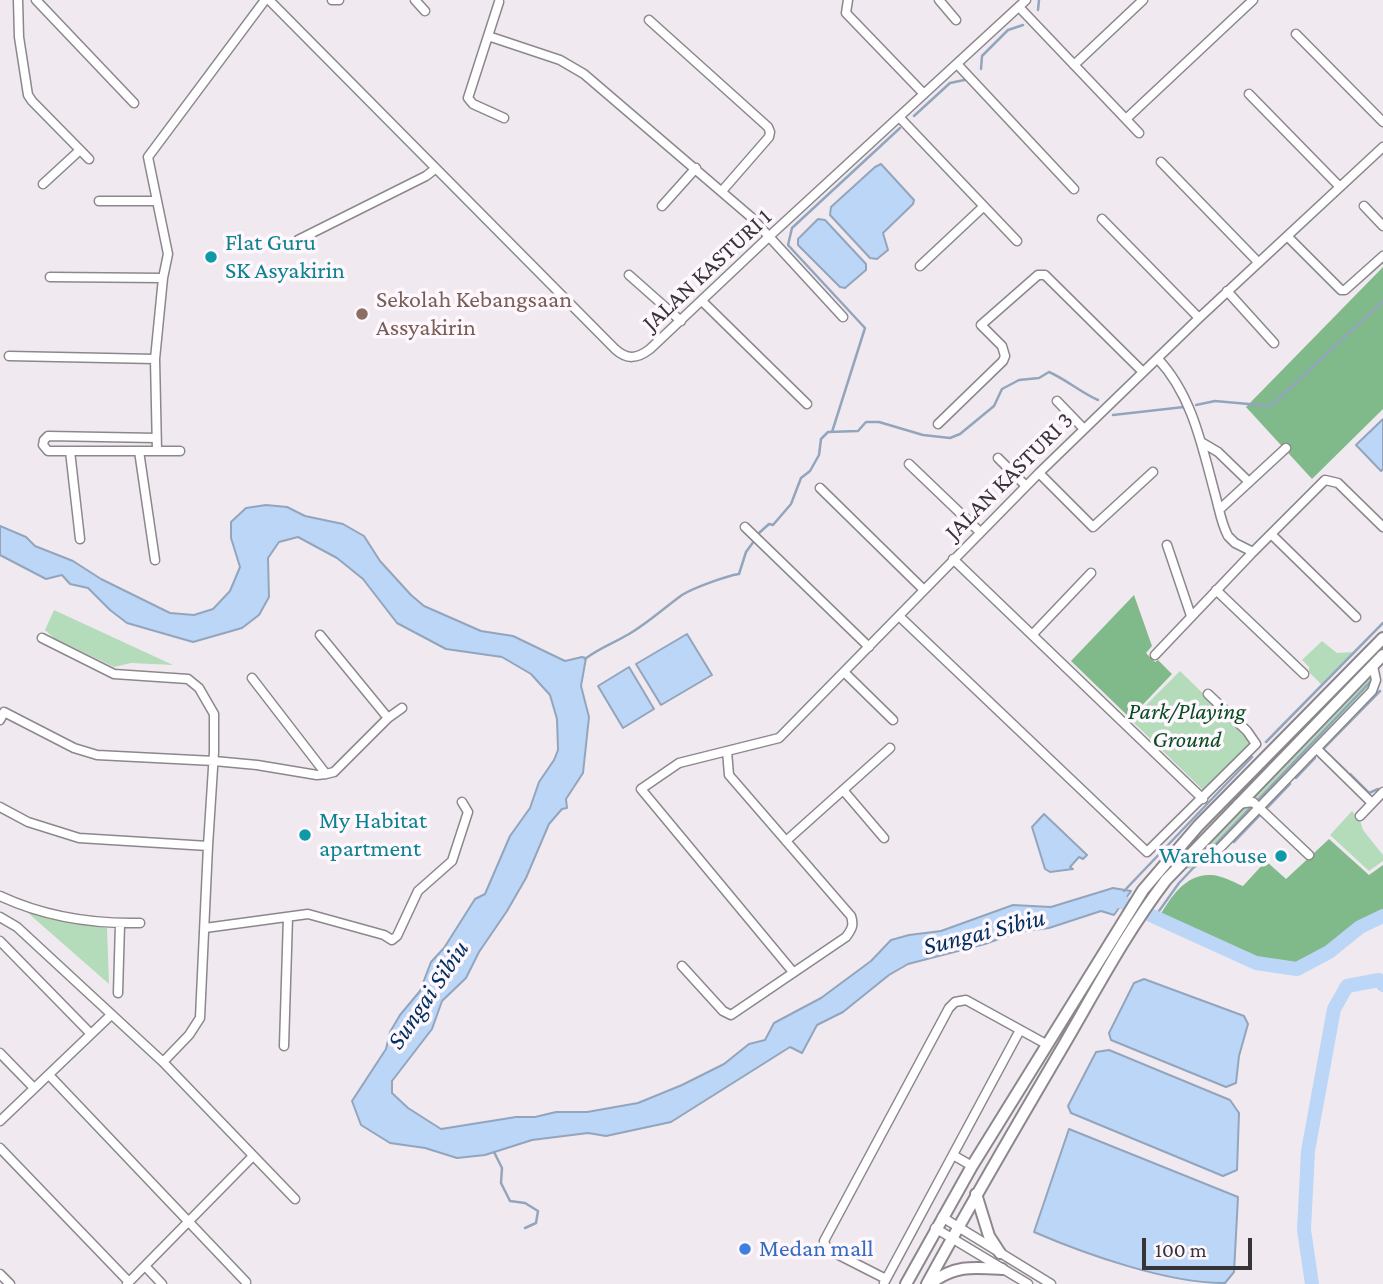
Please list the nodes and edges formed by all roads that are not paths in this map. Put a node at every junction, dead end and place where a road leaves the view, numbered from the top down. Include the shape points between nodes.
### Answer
1 (18, 0) edge
2 (36, 0) edge
3 (267, 0) edge
4 (332, 0) edge
5 (339, 0) edge
6 (415, 0) edge
7 (848, 0) edge
8 (939, 0) edge
9 (1026, 0) edge
10 (1143, 0) edge
11 (1253, 0) edge
12 (499, 2) edge
13 (1019, 7) junction
14 (425, 11) dead end
15 (649, 20) dead end
16 (957, 20) dead end
17 (1296, 34) dead end
18 (488, 36) junction
19 (957, 64) junction
20 (1074, 65) junction
21 (924, 94) junction
22 (1248, 94) dead end
23 (134, 103) dead end
24 (504, 118) dead end
25 (900, 118) junction
26 (1125, 119) junction
27 (1383, 122) edge
28 (1139, 134) dead end
29 (1383, 146) edge
30 (80, 150) junction
31 (89, 159) dead end
32 (1161, 162) dead end
33 (696, 168) junction
34 (435, 169) junction
35 (43, 184) dead end
36 (1340, 187) junction
37 (1074, 189) dead end
38 (722, 191) junction
39 (99, 201) dead end
40 (157, 201) junction
41 (662, 206) dead end
42 (1364, 206) dead end
43 (983, 207) junction
44 (1102, 219) dead end
45 (1383, 226) edge
46 (769, 237) junction
47 (1287, 237) junction
48 (298, 240) dead end
49 (1017, 241) dead end
50 (1383, 256) edge
51 (1258, 262) junction
52 (920, 266) dead end
53 (629, 275) dead end
54 (50, 277) dead end
55 (163, 278) junction
56 (1227, 291) junction
57 (702, 300) junction
58 (843, 317) dead end
59 (1199, 318) junction
60 (681, 321) junction
61 (1274, 343) dead end
62 (9, 356) dead end
63 (155, 359) junction
64 (1158, 359) junction
65 (1143, 372) junction
66 (1057, 401) dead end
67 (807, 404) dead end
68 (938, 424) dead end
69 (1084, 429) junction
70 (156, 438) junction
71 (1201, 442) junction
72 (1286, 448) dead end
73 (70, 451) junction
74 (139, 451) junction
75 (157, 451) junction
76 (180, 451) dead end
77 (998, 458) dead end
78 (909, 464) dead end
79 (1153, 472) dead end
80 (1039, 473) junction
81 (1249, 482) junction
82 (1026, 486) junction
83 (820, 488) dead end
84 (1220, 509) junction
85 (745, 527) dead end
86 (1383, 527) edge
87 (980, 532) junction
88 (1271, 534) junction
89 (80, 539) dead end
90 (1167, 545) dead end
91 (1253, 552) junction
92 (953, 559) junction
93 (155, 560) dead end
94 (1091, 573) dead end
95 (924, 590) junction
96 (1216, 590) junction
97 (899, 616) junction
98 (1191, 616) junction
99 (1356, 617) dead end
100 (320, 635) dead end
101 (1032, 635) junction
102 (42, 638) dead end
103 (1383, 638) edge
104 (869, 647) junction
105 (1155, 654) dead end
106 (1383, 655) edge
107 (1373, 666) junction
108 (845, 673) junction
109 (1304, 674) dead end
110 (252, 678) dead end
111 (1208, 694) dead end
112 (402, 709) dead end
113 (1, 714) edge
114 (388, 718) junction
115 (894, 720) dead end
116 (1256, 744) junction
117 (890, 748) dead end
118 (1317, 749) junction
119 (727, 751) junction
120 (1268, 756) junction
121 (214, 761) junction
122 (1277, 764) junction
123 (326, 774) junction
124 (843, 790) junction
125 (1383, 792) edge
126 (1203, 799) junction
127 (462, 802) dead end
128 (1372, 803) junction
129 (1238, 804) junction
130 (0, 807) edge
131 (1260, 807) junction
132 (1360, 816) dead end
133 (884, 838) dead end
134 (786, 841) junction
135 (208, 846) junction
136 (1219, 849) dead end
137 (1309, 855) dead end
138 (0, 896) edge
139 (0, 917) edge
140 (288, 917) junction
141 (140, 923) dead end
142 (120, 924) junction
143 (205, 928) junction
144 (0, 941) edge
145 (1110, 954) junction
146 (682, 966) dead end
147 (793, 972) junction
148 (118, 993) dead end
149 (111, 1015) junction
150 (1020, 1030) junction
151 (91, 1034) junction
152 (1046, 1044) junction
153 (284, 1046) dead end
154 (0, 1053) edge
155 (163, 1062) junction
156 (49, 1074) junction
157 (34, 1088) junction
158 (0, 1121) edge
159 (0, 1148) edge
160 (953, 1155) junction
161 (253, 1156) junction
162 (972, 1166) junction
163 (976, 1194) junction
164 (295, 1199) dead end
165 (942, 1217) junction
166 (188, 1222) junction
167 (936, 1228) junction
168 (954, 1233) junction
169 (1000, 1253) junction
170 (145, 1266) junction
171 (1002, 1269) junction
172 (0, 1274) edge
173 (246, 1282) dead end
174 (885, 1282) edge
175 (128, 1283) edge
176 (10, 1284) edge
177 (162, 1284) edge
178 (906, 1284) edge
179 (928, 1284) edge
180 (1028, 1284) edge
181 (1051, 1284) edge

1 - 30 street via 27,95
2 - 23 street
3 - 34 street, JALAN KASTURI 1
3 - 40 street via 151,150 148,165
4 - 5 street
6 - 14 street
7 - 21 street via 846,13
8 - 16 street
9 - 13 street, JALAN KASTURI 1
10 - 20 street
11 - 26 street
12 - 18 street
13 - 19 street, JALAN KASTURI 1
13 - 20 street
15 - 38 street via 771,132
17 - 27 street
18 - 24 street via 468,98
18 - 33 street via 573,66
19 - 21 street, JALAN KASTURI 1
19 - 37 street
20 - 26 street
21 - 25 street, JALAN KASTURI 1
22 - 36 street
25 - 43 street
25 - 46 street, JALAN KASTURI 1
26 - 28 street
29 - 36 street, JALAN KASTURI 3
30 - 31 street
30 - 35 street
32 - 51 street
33 - 38 street
33 - 41 street
34 - 48 street
34 - 60 street, JALAN KASTURI 1 via 620,354 642,356
36 - 47 street, JALAN KASTURI 3
38 - 46 street
39 - 40 street
40 - 55 street via 168,248
42 - 45 street
43 - 49 street
43 - 52 street
44 - 59 street
46 - 57 street, JALAN KASTURI 1
46 - 58 street
47 - 50 street via 1341,290
47 - 51 street, JALAN KASTURI 3
51 - 56 street, JALAN KASTURI 3
53 - 60 street
54 - 55 street
55 - 63 street
56 - 59 street, JALAN KASTURI 3
56 - 61 street
57 - 60 street, JALAN KASTURI 1
57 - 67 street
59 - 64 street, JALAN KASTURI 3
62 - 63 street
63 - 70 street
64 - 65 street, JALAN KASTURI 3
64 - 71 street via 1184,394
65 - 68 street via 1045,275 1038,275 981,325 1002,346 1003,361
65 - 69 street, JALAN KASTURI 3
66 - 69 street
69 - 80 street, JALAN KASTURI 3
70 - 73 street via 48,436 44,440 48,452
70 - 75 street
71 - 81 street
71 - 84 street
72 - 81 street
73 - 74 street
73 - 89 street
74 - 75 street
74 - 93 street
75 - 76 street
77 - 82 street
78 - 87 street
79 - 80 street via 1093,527
80 - 82 street, JALAN KASTURI 3
81 - 84 street
82 - 87 street, JALAN KASTURI 3
83 - 95 street
84 - 91 street via 1228,536
85 - 104 street
86 - 88 street via 1338,483 1325,480
87 - 92 street, JALAN KASTURI 3
88 - 91 street
88 - 99 street
90 - 98 street
91 - 96 street
92 - 95 street, JALAN KASTURI 3
92 - 101 street
94 - 101 street
95 - 97 street, JALAN KASTURI 3
96 - 98 street
96 - 109 street
97 - 104 street, JALAN KASTURI 3
97 - 126 street via 1145,851
98 - 105 street
100 - 114 street
101 - 126 street
102 - 121 street via 114,674 193,682 214,714
103 - 120 street
104 - 108 street, JALAN KASTURI 3
106 - 107 street
107 - 118 street via 1376,680 1372,691
107 - 122 street
108 - 115 street
108 - 119 street, JALAN KASTURI 3 via 777,740
110 - 123 street
111 - 116 street
112 - 114 street
113 - 121 street via 97,755
114 - 123 street via 334,772
116 - 120 street
116 - 126 street
117 - 124 street
118 - 128 street
118 - 131 street
119 - 134 street via 729,775
119 - 147 street, JALAN KASTURI 3 via 679,763 641,789
120 - 122 street
120 - 145 street via 1157,872
121 - 123 street
121 - 135 street
122 - 129 street
124 - 133 street
124 - 134 street
125 - 128 street
127 - 140 street via 468,812 452,861 418,891 392,940 308,914
128 - 132 street
129 - 131 street
129 - 145 street via 1166,880
130 - 135 street via 28,822 79,838
131 - 136 street
131 - 137 street
134 - 147 street via 853,923 846,937
135 - 143 street
138 - 142 street via 66,918
139 - 149 street via 17,927
140 - 143 street
140 - 153 street
141 - 142 street
142 - 148 street
143 - 155 street via 200,1018
144 - 151 street
145 - 152 street
145 - 163 street
146 - 147 street via 731,1015
149 - 151 street
149 - 155 street
150 - 152 street
150 - 160 street
150 - 174 street via 966,1000 949,1008 824,1241 827,1249
151 - 156 street
152 - 162 street
154 - 157 street
155 - 161 street
156 - 157 street
156 - 166 street
157 - 158 street
159 - 175 street
160 - 162 street
160 - 174 street
161 - 164 street
161 - 166 street
162 - 165 street
163 - 168 street
163 - 169 street via 989,1236
165 - 167 street
165 - 168 street
166 - 170 street
166 - 173 street
167 - 168 street
167 - 178 street
168 - 169 street
168 - 171 street
168 - 179 street
169 - 181 street
170 - 175 street
170 - 177 street
171 - 179 street via 965,1266
171 - 180 street
172 - 176 street

